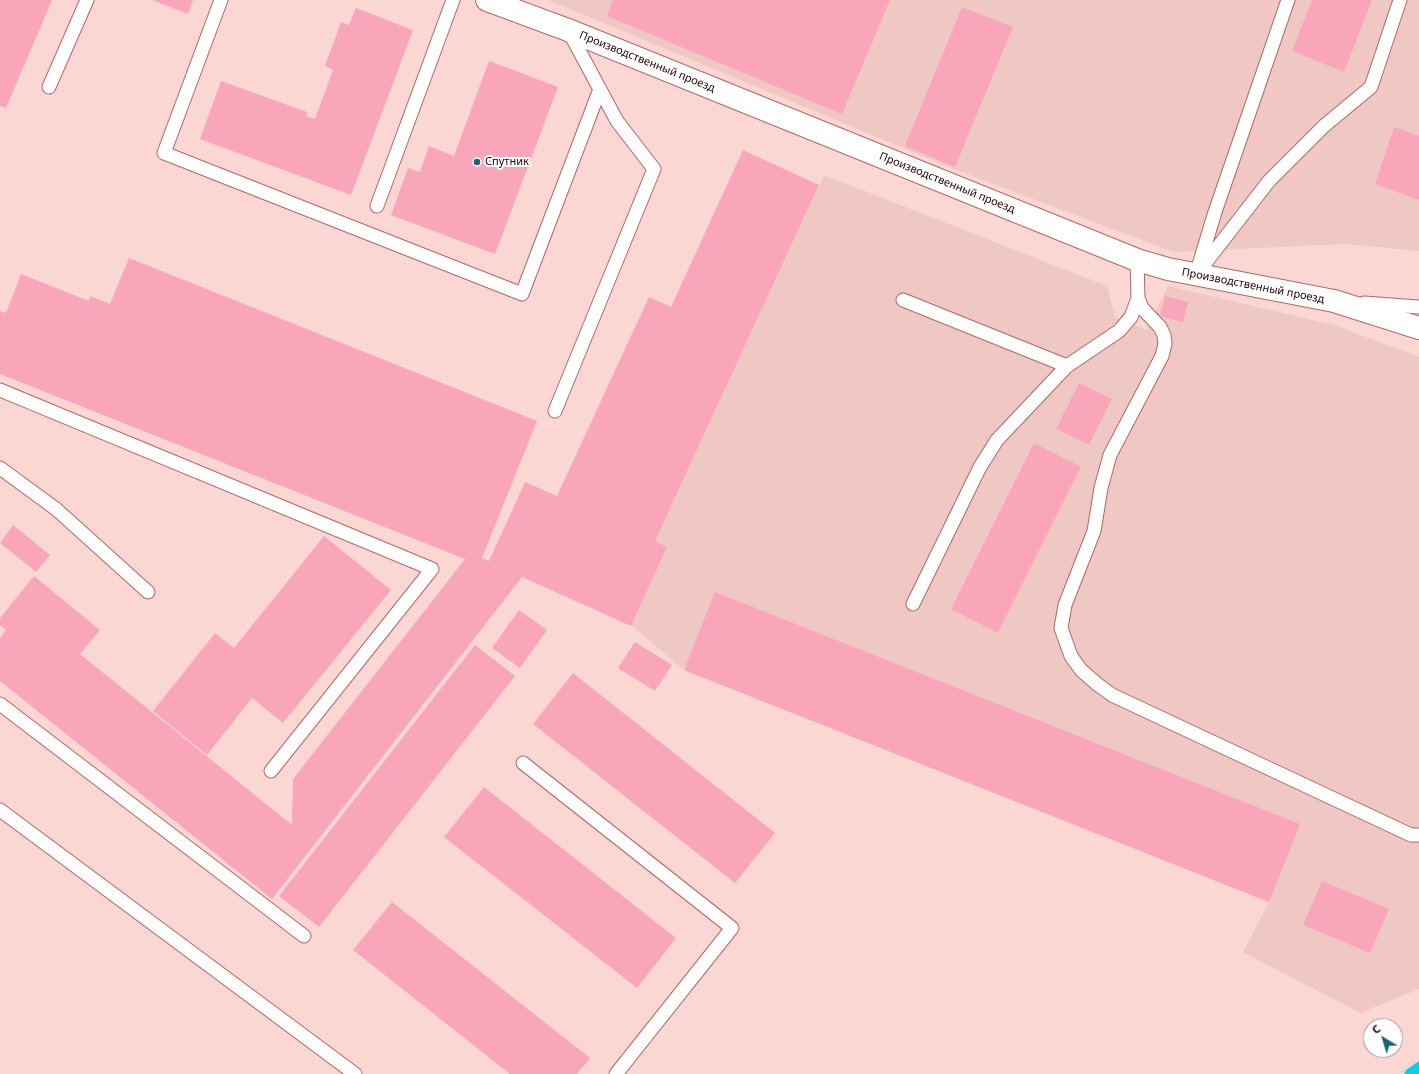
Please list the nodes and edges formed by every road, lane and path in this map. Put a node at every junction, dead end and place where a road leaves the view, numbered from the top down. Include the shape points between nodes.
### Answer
1 (87, 0) edge
2 (221, 0) edge
3 (453, 0) edge
4 (487, 0) edge
5 (1288, 0) edge
6 (1400, 0) edge
7 (568, 30) junction
8 (49, 87) dead end
9 (600, 89) junction
10 (377, 206) dead end
11 (1137, 260) junction
12 (1196, 275) junction
13 (1138, 298) junction
14 (904, 300) dead end
15 (1334, 301) junction
16 (1419, 307) edge
17 (1419, 328) edge
18 (1067, 366) junction
19 (0, 390) edge
20 (555, 411) dead end
21 (0, 468) edge
22 (148, 592) dead end
23 (913, 604) dead end
24 (0, 704) edge
25 (523, 763) dead end
26 (271, 771) dead end
27 (0, 810) edge
28 (1419, 835) edge
29 (304, 936) dead end
30 (355, 1074) edge
31 (616, 1074) edge

1 - 8 lane
2 - 9 lane via 164,153 522,294
3 - 10 lane
4 - 7 street, Производственный проезд
5 - 12 lane
6 - 12 lane via 1371,87 1324,126 1269,181
7 - 9 lane
7 - 11 street, Производственный проезд
9 - 20 lane via 617,121 654,169
11 - 12 street, Производственный проезд
11 - 13 lane
12 - 15 street, Производственный проезд
13 - 18 lane via 1131,317 1119,331
13 - 28 lane via 1142,308 1160,327 1165,344 1162,356 1120,434 1105,471 1094,531 1065,605 1061,628 1071,656 1081,670 1112,695 1411,835
14 - 18 lane
15 - 16 lane
15 - 17 street, Производственный проезд
18 - 23 lane via 993,446 980,467
19 - 26 lane via 432,569
21 - 22 lane via 56,509
24 - 29 lane
25 - 31 lane via 732,928
27 - 30 lane

